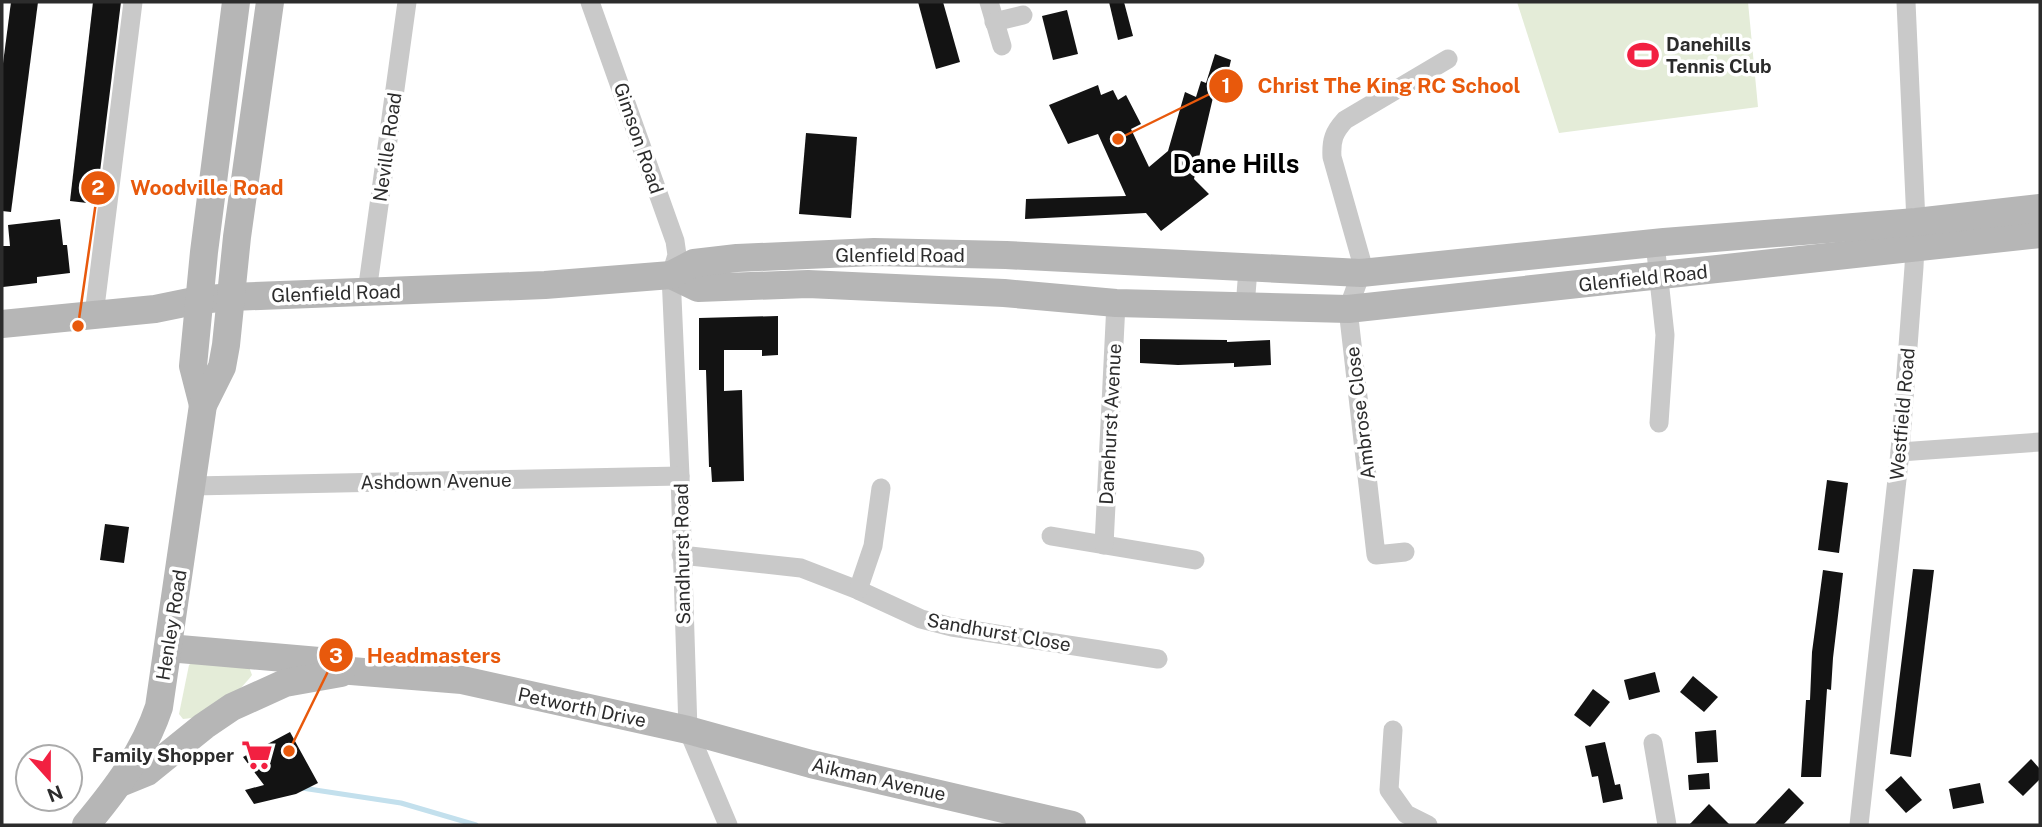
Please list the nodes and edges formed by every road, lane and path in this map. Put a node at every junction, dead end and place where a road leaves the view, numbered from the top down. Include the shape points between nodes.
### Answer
1 (133, 2) edge
2 (236, 2) edge
3 (270, 2) edge
4 (407, 2) edge
5 (590, 2) edge
6 (989, 2) edge
7 (1906, 2) edge
8 (1023, 15) dead end
9 (995, 22) junction
10 (1002, 46) dead end
11 (1448, 59) dead end
12 (227, 76) junction
13 (258, 82) junction
14 (2040, 208) edge
15 (2040, 234) edge
16 (1915, 235) junction
17 (1655, 243) junction
18 (1006, 255) junction
19 (1248, 269) junction
20 (1361, 273) junction
21 (671, 275) junction
22 (1659, 277) junction
23 (368, 292) junction
24 (1004, 293) junction
25 (231, 297) junction
26 (199, 300) junction
27 (1116, 303) junction
28 (1245, 307) junction
29 (1348, 309) junction
30 (94, 315) junction
31 (2, 324) edge
32 (203, 405) junction
33 (1659, 423) dead end
34 (2040, 442) edge
35 (1900, 453) junction
36 (680, 476) junction
37 (192, 486) junction
38 (881, 488) dead end
39 (1051, 536) dead end
40 (1104, 545) junction
41 (1405, 552) dead end
42 (681, 555) junction
43 (1195, 560) dead end
44 (858, 590) junction
45 (168, 648) junction
46 (262, 655) junction
47 (1158, 659) dead end
48 (351, 671) junction
49 (264, 691) junction
50 (159, 707) junction
51 (204, 726) junction
52 (688, 730) junction
53 (1393, 730) dead end
54 (1653, 743) dead end
55 (120, 783) junction
56 (86, 825) edge
57 (728, 825) edge
58 (1072, 825) edge
59 (1428, 825) edge
60 (1667, 825) edge
61 (1859, 825) edge

1 - 30 street
2 - 12 street, Henley Road
3 - 13 street, Henley Road
4 - 23 street, Neville Road
5 - 21 street, Gimson Road via 675,241 677,255
6 - 9 street
7 - 16 street, Westfield Road
8 - 9 street
9 - 10 street
11 - 20 street via 1345,120 1335,131 1332,157
12 - 13 street
12 - 26 street, Henley Road
13 - 25 street, Henley Road
14 - 16 street, Glenfield Road
15 - 16 street, Glenfield Road
16 - 17 street, Glenfield Road
16 - 22 street, Glenfield Road
16 - 35 street, Westfield Road
17 - 20 street, Glenfield Road
17 - 22 street
18 - 19 street, Glenfield Road
18 - 21 street, Glenfield Road via 874,252 737,258 694,263
18 - 24 street
19 - 20 street, Glenfield Road
19 - 28 street
20 - 29 street, Ambrose Close
21 - 23 street, Glenfield Road
21 - 24 street, Glenfield Road via 698,288 808,284
21 - 36 street, Sandhurst Road
22 - 29 street, Glenfield Road
22 - 33 street via 1665,335
23 - 25 street, Glenfield Road
24 - 27 street, Glenfield Road
25 - 26 street, Glenfield Road
25 - 32 street, Henley Road via 222,368
26 - 30 street, Glenfield Road
26 - 32 street, Henley Road via 193,366
27 - 28 street, Glenfield Road
27 - 40 street, Danehurst Avenue
28 - 29 street, Glenfield Road
29 - 41 street, Ambrose Close via 1376,555
30 - 31 street, Glenfield Road
32 - 37 street, Henley Road
34 - 35 street
35 - 61 street, Westfield Road
36 - 37 street, Ashdown Avenue
36 - 42 street, Sandhurst Road
37 - 45 street, Henley Road
38 - 44 street via 873,546
39 - 40 street
40 - 43 street
42 - 44 street, Sandhurst Close via 801,568
42 - 52 street, Sandhurst Road
44 - 47 street, Sandhurst Close via 921,619 952,627
45 - 46 street, Petworth Drive
45 - 50 street, Henley Road
46 - 48 street, Petworth Drive via 319,661
46 - 49 street
48 - 49 street, Petworth Drive
48 - 52 street, Petworth Drive via 462,680
49 - 51 street, Petworth Drive
50 - 51 street via 180,725
50 - 55 street, Henley Road via 152,729
51 - 55 street, Petworth Drive via 147,772
52 - 57 street, Sandhurst Road
52 - 58 street, Aikman Avenue
53 - 59 street via 1389,790 1406,814
54 - 60 street
55 - 56 street, Henley Road

